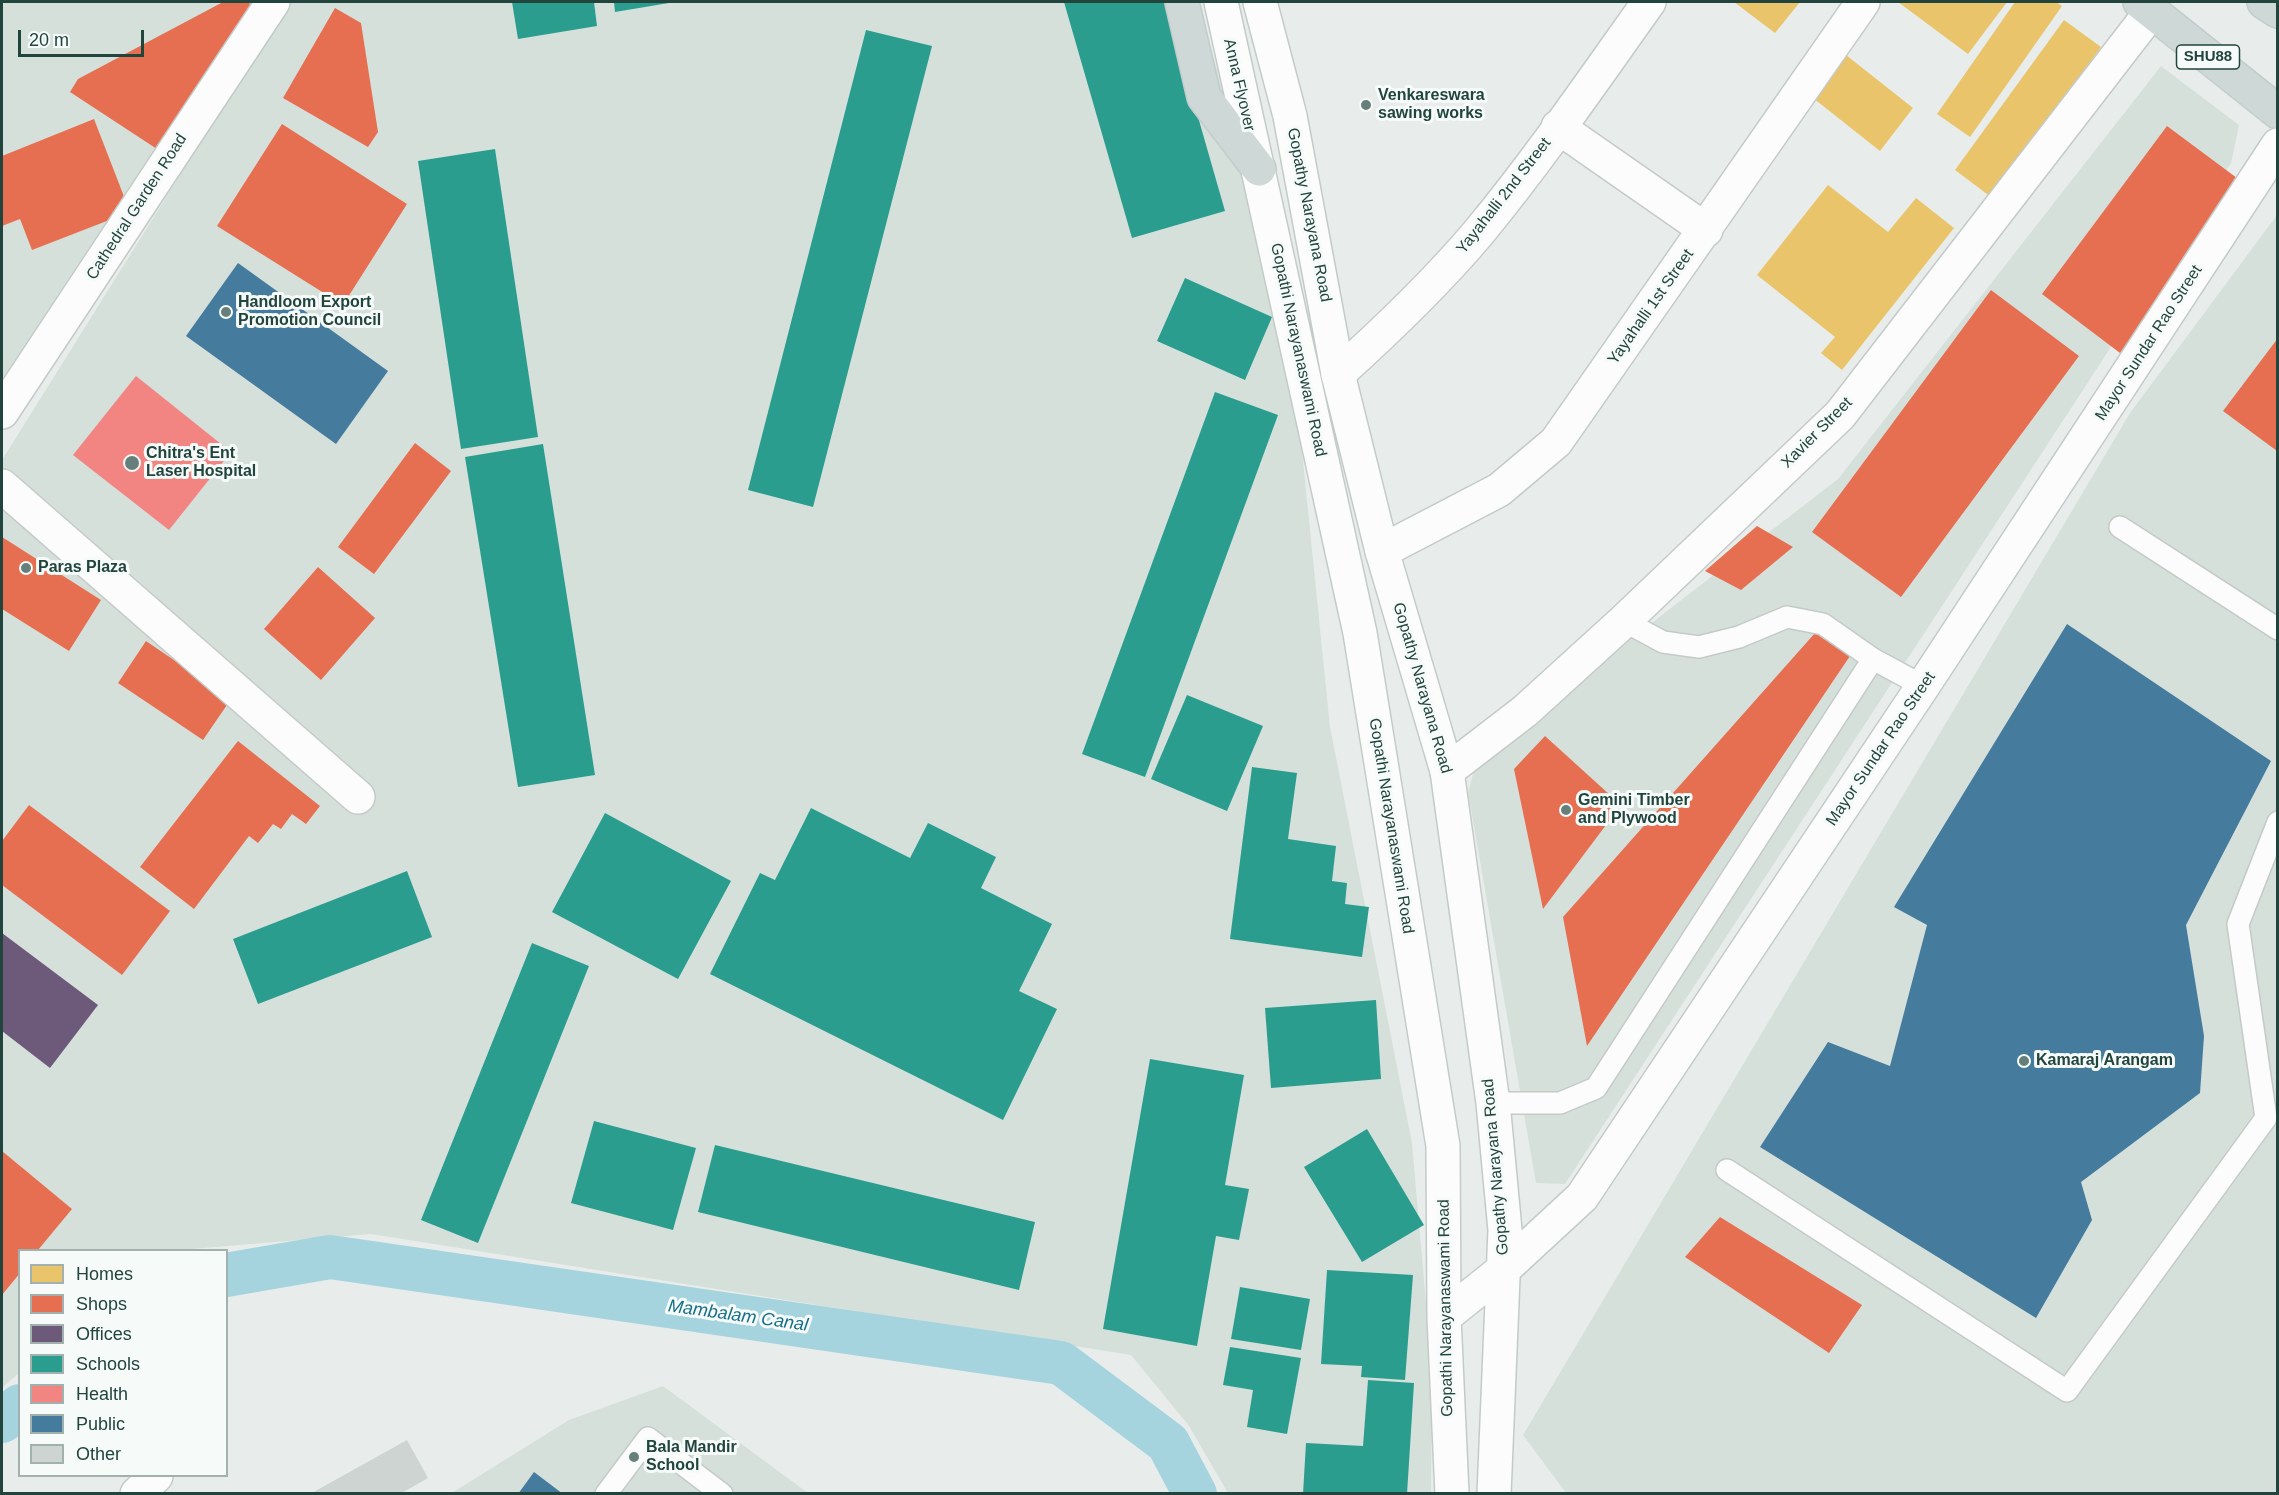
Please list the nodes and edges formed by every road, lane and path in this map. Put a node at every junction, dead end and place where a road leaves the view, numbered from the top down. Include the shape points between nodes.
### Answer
1 (273, 2) edge
2 (1182, 2) edge
3 (1221, 2) edge
4 (1260, 2) edge
5 (1649, 2) edge
6 (1863, 2) edge
7 (2264, 2) edge
8 (2146, 7) edge
9 (2277, 11) edge
10 (2277, 112) edge
11 (1558, 127) junction
12 (2277, 146) edge
13 (1259, 169) junction
14 (1706, 230) junction
15 (1338, 374) junction
16 (2, 412) edge
17 (2, 486) edge
18 (2120, 527) dead end
19 (1382, 551) junction
20 (1624, 621) junction
21 (2277, 629) edge
22 (1873, 659) junction
23 (1923, 686) junction
24 (1447, 771) junction
25 (358, 797) dead end
26 (2277, 822) edge
27 (1493, 1103) junction
28 (1727, 1170) dead end
29 (1504, 1269) junction
30 (1444, 1317) junction
31 (155, 1477) edge
32 (137, 1494) edge
33 (606, 1494) edge
34 (722, 1494) edge
35 (1452, 1494) edge
36 (1494, 1494) edge

1 - 16 street, Cathedral Garden Road
2 - 13 main road via 1204,97
3 - 13 street, Anna Flyover
4 - 15 street, Gopathy Narayana Road via 1290,116
5 - 11 street, Yayahalli 2nd Street
6 - 14 street, Yayahalli 1st Street
7 - 9 main road
8 - 10 main road, SHU88
8 - 20 street, Xavier Street via 1840,414
11 - 14 street
11 - 15 street, Yayahalli 2nd Street via 1479,232 1400,318
12 - 23 street, Mayor Sundar Rao Street
13 - 30 street, Gopathi Narayanaswami Road via 1362,644 1443,1146
14 - 19 street, Yayahalli 1st Street via 1556,442 1499,490
15 - 19 street, Gopathy Narayana Road
17 - 25 street
18 - 21 lane
19 - 24 street, Gopathy Narayana Road
20 - 22 lane via 1663,642 1699,647 1739,637 1787,617 1823,624
20 - 24 street, Xavier Street via 1525,711
22 - 23 lane
22 - 27 lane via 1596,1088 1560,1103
23 - 29 street, Mayor Sundar Rao Street via 1582,1197
24 - 27 street, Gopathy Narayana Road
26 - 28 lane via 2238,924 2266,1118 2067,1391
27 - 29 street, Gopathy Narayana Road via 1505,1230
29 - 30 street, Mayor Sundar Rao Street
29 - 36 street, Gopathy Narayana Road
30 - 35 street, Gopathi Narayanaswami Road
31 - 32 street
33 - 34 lane via 648,1438

